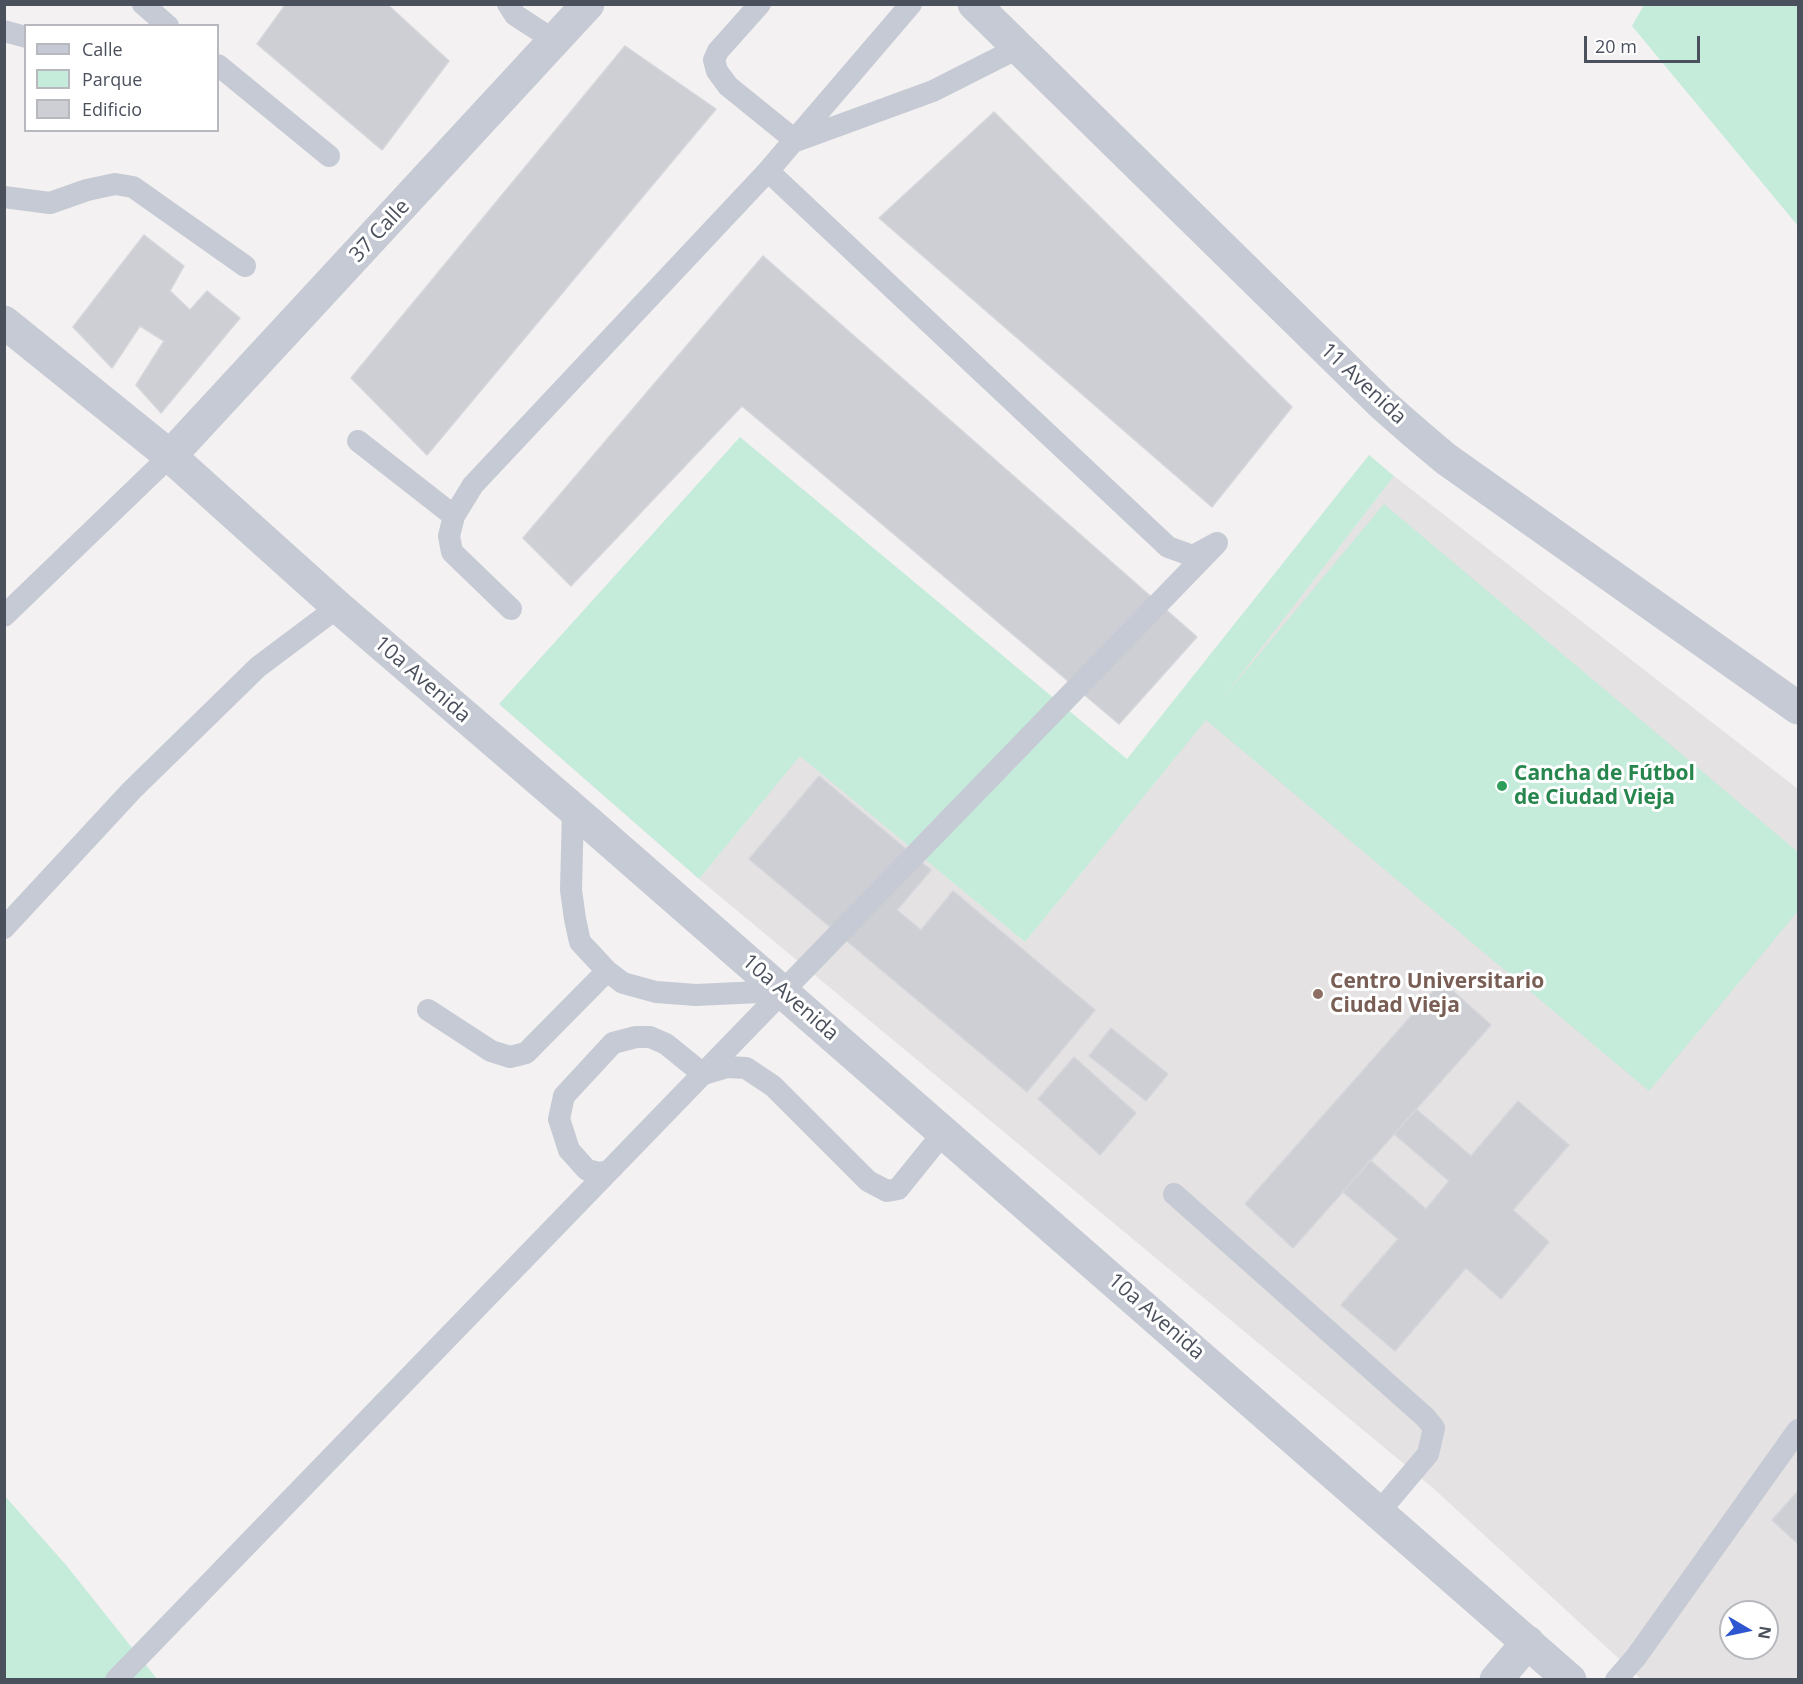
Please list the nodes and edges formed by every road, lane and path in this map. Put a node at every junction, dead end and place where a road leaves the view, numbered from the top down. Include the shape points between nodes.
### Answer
1 (143, 4) edge
2 (508, 4) edge
3 (588, 4) edge
4 (760, 4) edge
5 (911, 4) edge
6 (974, 4) edge
7 (166, 24) edge
8 (4, 31) edge
9 (24, 36) edge
10 (555, 41) junction
11 (1018, 48) junction
12 (219, 66) edge
13 (796, 141) junction
14 (329, 156) dead end
15 (768, 171) junction
16 (4, 197) edge
17 (245, 266) dead end
18 (4, 322) edge
19 (358, 441) dead end
20 (170, 456) junction
21 (454, 516) junction
22 (338, 607) junction
23 (511, 609) dead end
24 (4, 616) edge
25 (1798, 708) edge
26 (573, 809) junction
27 (4, 928) edge
28 (608, 971) junction
29 (783, 991) junction
30 (428, 1010) dead end
31 (703, 1074) junction
32 (944, 1132) junction
33 (609, 1171) junction
34 (1174, 1194) dead end
35 (1798, 1430) edge
36 (1379, 1512) junction
37 (1528, 1642) junction
38 (116, 1680) edge
39 (1496, 1680) edge
40 (1570, 1680) edge
41 (1617, 1680) edge

1 - 7 lane
2 - 10 lane via 515,15
3 - 10 street, 37 Calle
4 - 13 lane via 714,60 728,86
5 - 13 lane
6 - 11 street, 11 Avenida
8 - 9 lane
10 - 20 street, 37 Calle
11 - 13 lane via 933,91
11 - 25 street, 11 Avenida via 1414,432 1446,459
12 - 14 lane
13 - 15 lane
15 - 21 lane via 473,485
15 - 29 lane via 1167,547 1193,556 1217,543
16 - 17 lane via 50,203 115,184 133,187
18 - 20 street, 10a Avenida
19 - 21 lane
20 - 22 street, 10a Avenida
20 - 24 lane
21 - 23 lane via 449,536 452,552
22 - 26 street, 10a Avenida
22 - 27 lane via 250,675 132,790
26 - 28 lane via 575,919 580,942
26 - 29 street, 10a Avenida
28 - 29 lane via 623,983 656,992 696,995
28 - 30 lane via 526,1053 510,1057 491,1051
29 - 31 lane
29 - 32 street, 10a Avenida
31 - 32 lane via 728,1066 747,1068 773,1086 868,1181 887,1191 898,1189
31 - 33 lane
31 - 33 lane via 666,1044 650,1037 614,1043 564,1096 559,1119 570,1150 587,1170
32 - 36 street, 10a Avenida
33 - 38 lane
34 - 36 lane via 1434,1428 1428,1454
35 - 41 lane
36 - 37 street, 10a Avenida
37 - 39 street
37 - 40 street, 10a Avenida

